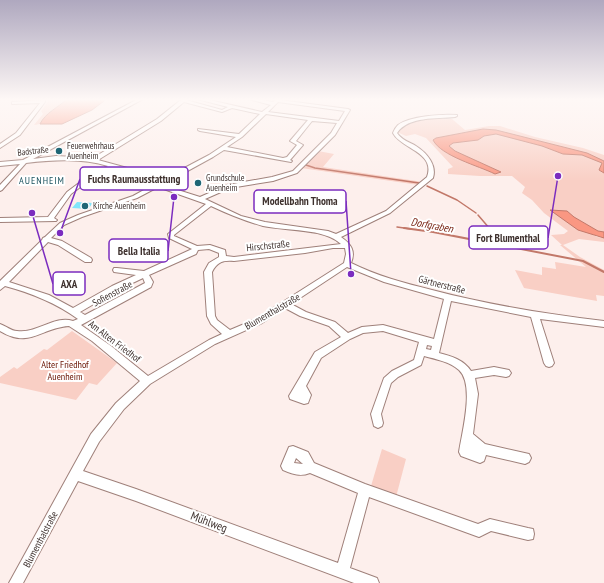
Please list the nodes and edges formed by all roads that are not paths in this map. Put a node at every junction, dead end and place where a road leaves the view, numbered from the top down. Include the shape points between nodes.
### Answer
1 (24, 126) edge
2 (89, 126) edge
3 (149, 126) edge
4 (251, 126) edge
5 (305, 126) edge
6 (337, 126) edge
7 (399, 126) edge
8 (200, 130) dead end
9 (240, 136) junction
10 (0, 146) edge
11 (224, 148) junction
12 (285, 159) junction
13 (94, 160) junction
14 (25, 161) junction
15 (292, 162) dead end
16 (0, 164) edge
17 (112, 166) junction
18 (158, 185) junction
19 (0, 189) edge
20 (200, 199) junction
21 (210, 204) junction
22 (50, 219) junction
23 (0, 220) edge
24 (62, 224) junction
25 (337, 236) junction
26 (45, 239) junction
27 (348, 246) junction
28 (196, 248) junction
29 (223, 258) junction
30 (88, 260) dead end
31 (347, 264) junction
32 (117, 270) dead end
33 (145, 274) junction
34 (2, 285) edge
35 (448, 298) junction
36 (286, 305) junction
37 (74, 311) junction
38 (535, 315) junction
39 (84, 319) junction
40 (75, 324) junction
41 (604, 324) edge
42 (0, 327) edge
43 (229, 335) junction
44 (347, 337) junction
45 (424, 340) junction
46 (437, 344) junction
47 (421, 351) junction
48 (434, 355) junction
49 (549, 363) dead end
50 (506, 373) dead end
51 (469, 375) junction
52 (147, 381) junction
53 (300, 388) dead end
54 (378, 423) dead end
55 (525, 458) dead end
56 (309, 466) dead end
57 (76, 474) junction
58 (365, 490) junction
59 (528, 534) dead end
60 (342, 572) junction
61 (16, 583) edge
62 (372, 583) edge

1 - 10 street via 18,134
2 - 14 street
3 - 13 street
4 - 9 street
5 - 12 street via 293,141 300,145
6 - 20 street via 327,141 290,174 229,186
7 - 25 street via 395,133 397,138 417,149 431,165 430,178 388,212
8 - 9 street
9 - 11 street
11 - 12 street
11 - 18 street
12 - 15 street
13 - 14 street, Badstraße via 64,158
13 - 17 street, Badstraße
14 - 16 street, Badstraße
14 - 19 street
17 - 18 street, Badstraße via 129,170
17 - 22 street via 69,192
18 - 20 street, Badstraße
18 - 24 street via 133,198
20 - 21 street, Badstraße
21 - 25 street, Badstraße via 256,222
21 - 28 street via 171,234 172,237
22 - 23 street
22 - 24 street
24 - 26 street
25 - 27 street
26 - 30 street via 66,246
26 - 34 street
27 - 29 street, Hirschstraße via 234,259
27 - 31 street via 351,256
28 - 29 street via 216,249 222,252
28 - 33 street via 184,257
29 - 43 street via 212,265 208,272 210,316
31 - 35 street, Gärtnerstraße via 372,276
31 - 36 street, Blumenthalstraße
32 - 33 street, Sofienstraße
33 - 37 street
33 - 39 street, Sofienstraße via 148,285
34 - 37 street via 50,300
35 - 38 street, Gärtnerstraße
35 - 46 street
36 - 43 street, Blumenthalstraße
36 - 44 street via 332,324
37 - 39 street
38 - 41 street, Gärtnerstraße
38 - 49 street
39 - 40 street, Sofienstraße
40 - 42 street, Am Alten Friedhof via 60,324 25,335 13,334
40 - 52 street, Am Alten Friedhof
43 - 52 street, Blumenthalstraße via 212,342
44 - 45 street via 362,330 383,328
44 - 53 street via 318,354
45 - 46 street
45 - 47 street
46 - 48 street
47 - 48 street
47 - 54 street via 418,362 387,381 376,414
48 - 51 street via 456,362
50 - 51 street via 494,371
51 - 55 street via 473,394 465,452 480,457 482,449
52 - 57 street, Blumenthalstraße via 120,406 100,430
56 - 58 street
57 - 60 street, Mühlweg
57 - 61 street, Blumenthalstraße
58 - 59 street via 479,531 490,525
58 - 60 street
60 - 62 street, Mühlweg

